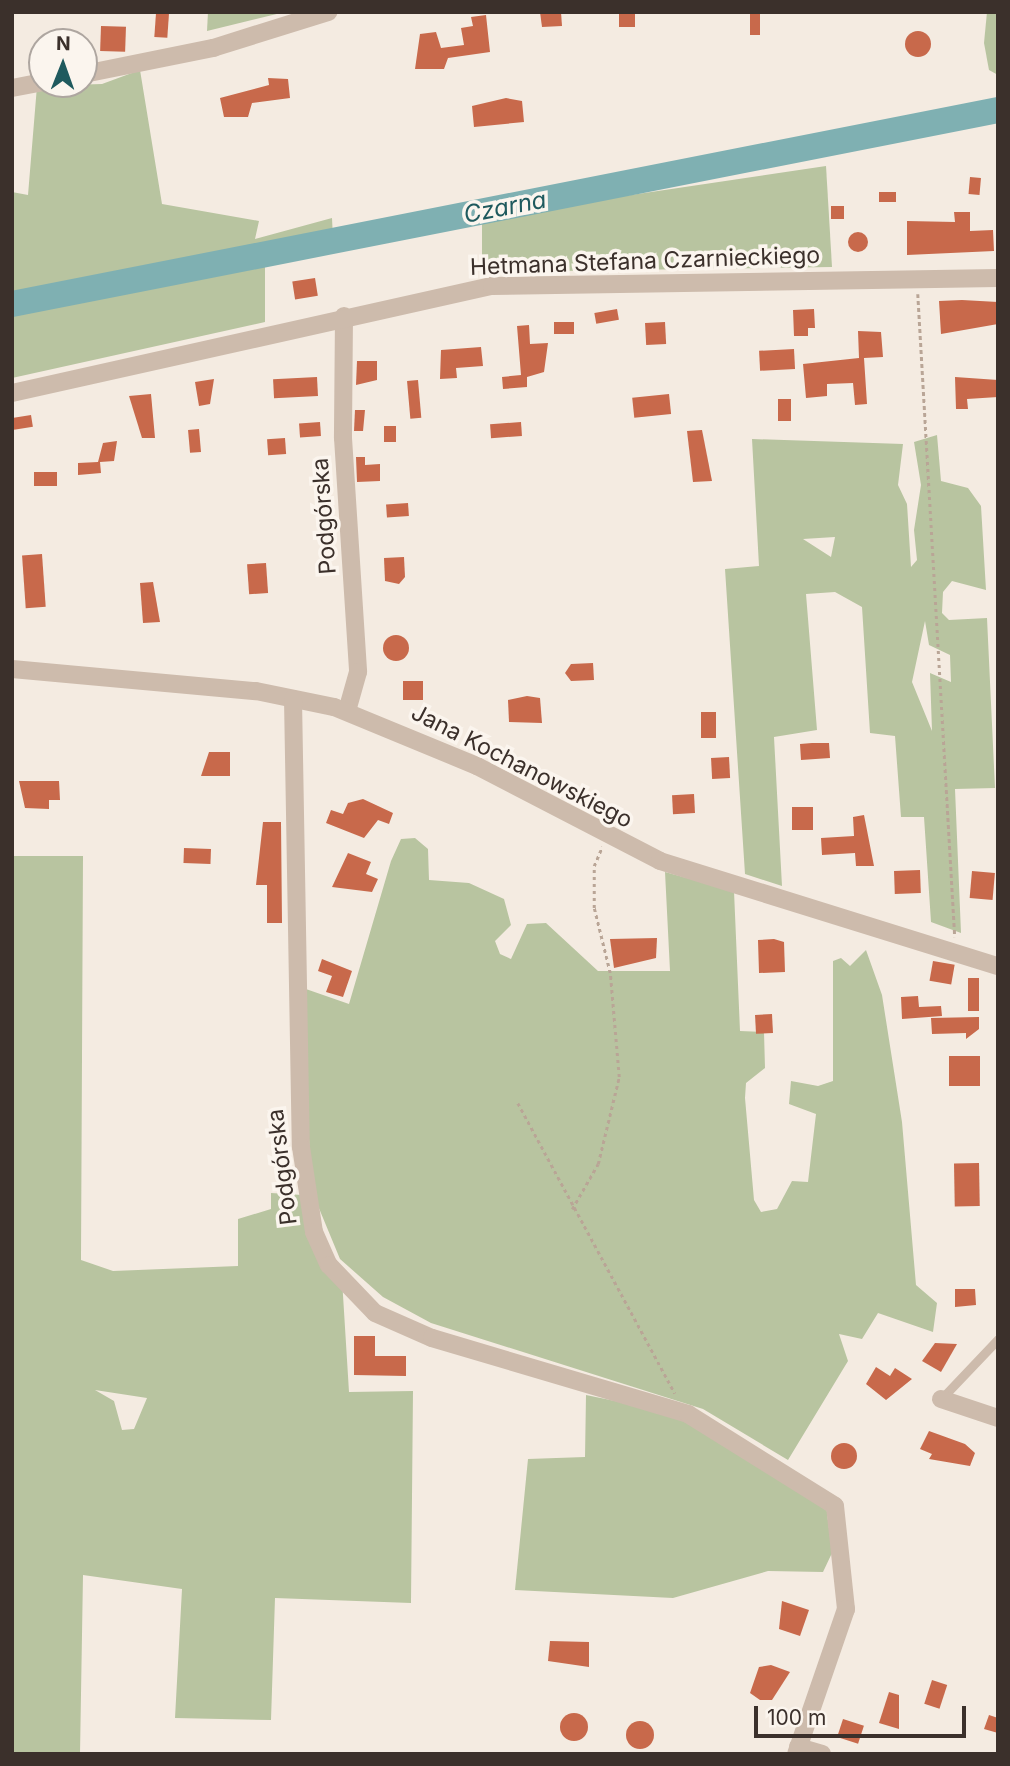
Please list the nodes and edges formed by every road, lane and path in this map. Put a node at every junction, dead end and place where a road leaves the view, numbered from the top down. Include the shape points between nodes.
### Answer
1 (328, 12) edge
2 (98, 71) edge
3 (998, 278) edge
4 (917, 279) junction
5 (344, 316) junction
6 (12, 393) edge
7 (12, 669) edge
8 (293, 699) junction
9 (347, 711) junction
10 (606, 837) junction
11 (956, 951) junction
12 (998, 966) edge
13 (518, 1103) dead end
14 (572, 1209) junction
15 (998, 1339) edge
16 (941, 1399) joint
17 (688, 1414) junction
18 (998, 1418) edge
19 (797, 1750) edge
20 (821, 1754) edge

1 - 2 street via 213,48
3 - 4 street, Hetmana Stefana Czarnieckiego
4 - 5 street, Hetmana Stefana Czarnieckiego via 492,286
4 - 11 path
5 - 6 street, Hetmana Stefana Czarnieckiego
5 - 9 street, Podgórska via 343,438 358,672
7 - 8 street, Jana Kochanowskiego via 86,671
8 - 9 street, Jana Kochanowskiego
8 - 17 street, Podgórska via 301,1147 314,1232 329,1265 375,1313 432,1338
9 - 10 street, Jana Kochanowskiego via 477,766
10 - 11 street, Jana Kochanowskiego via 660,861
10 - 14 path via 594,866 594,908 610,973 619,1077 598,1164
11 - 12 street, Jana Kochanowskiego
13 - 14 path
14 - 17 path
15 - 16 lane
16 - 18 street
17 - 19 street, Podgórska via 835,1506 846,1609
19 - 20 street

